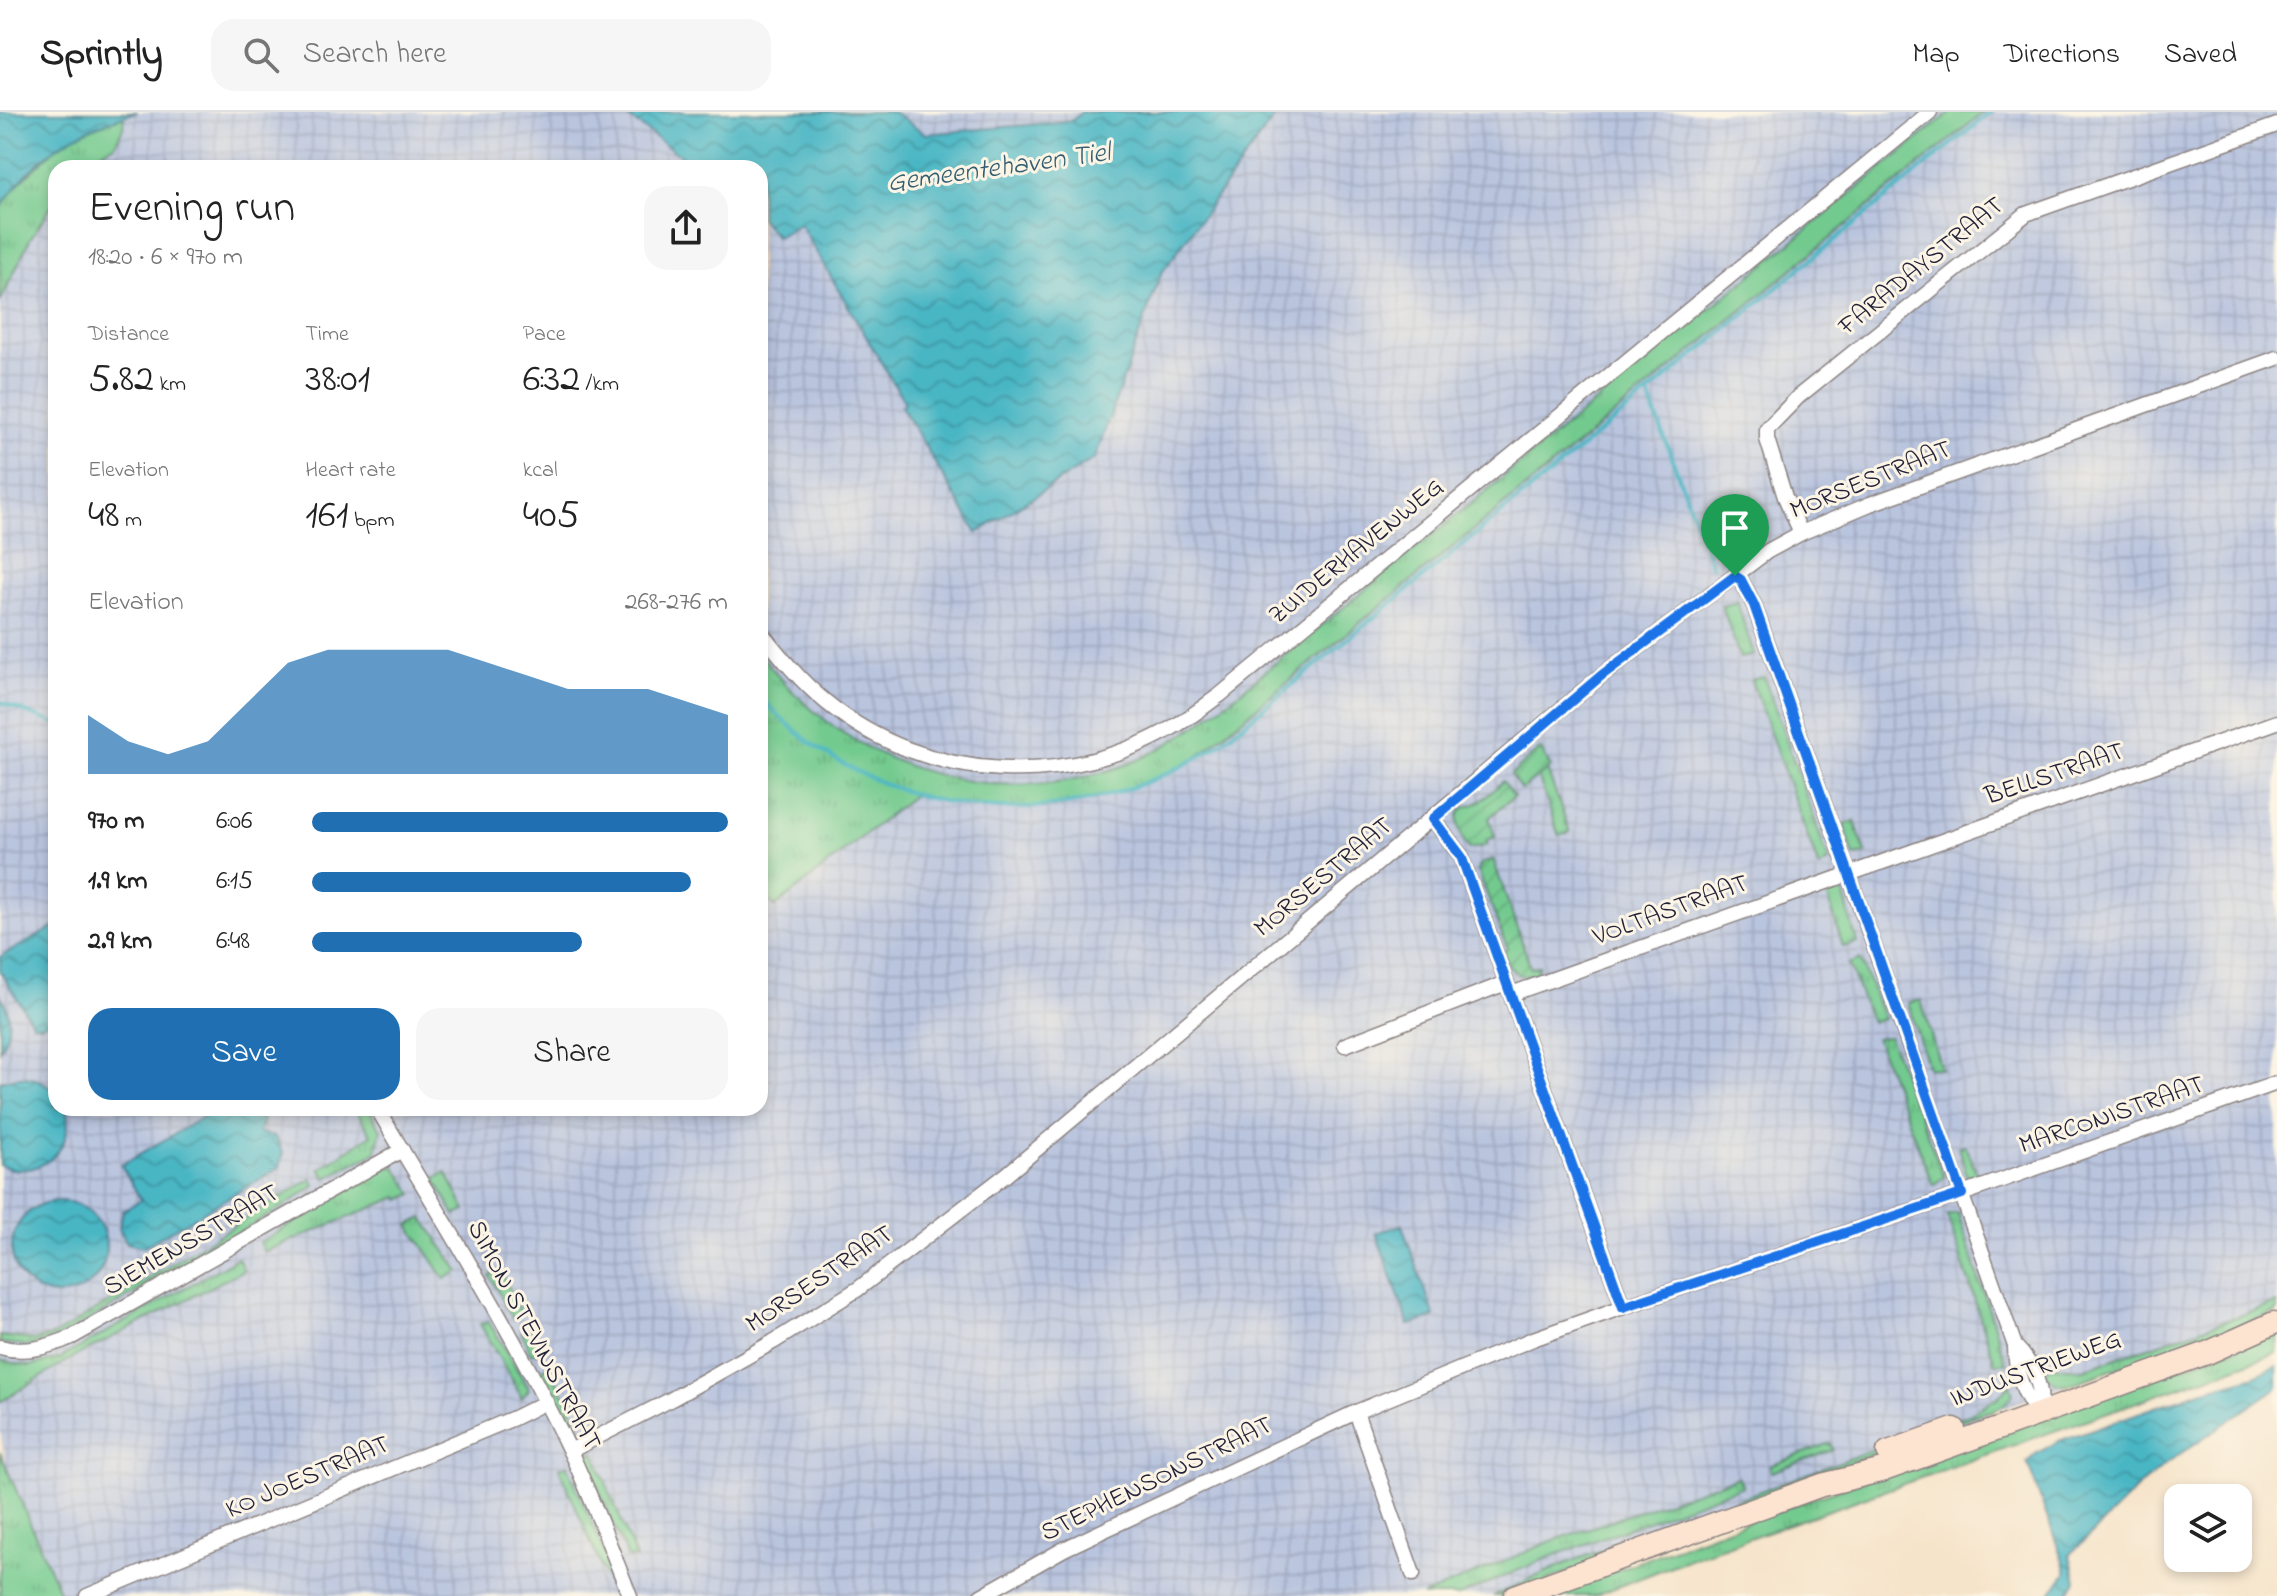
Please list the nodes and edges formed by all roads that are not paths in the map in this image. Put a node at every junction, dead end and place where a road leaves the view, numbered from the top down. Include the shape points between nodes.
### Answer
1 (1930, 112) edge
2 (2277, 125) edge
3 (2277, 358) edge
4 (1801, 533) junction
5 (1735, 576) junction
6 (768, 641) edge
7 (2277, 722) edge
8 (1433, 819) junction
9 (1848, 873) junction
10 (1508, 989) junction
11 (1345, 1045) dead end
12 (2277, 1083) edge
13 (382, 1116) edge
14 (402, 1150) junction
15 (1962, 1194) junction
16 (1623, 1307) junction
17 (2275, 1322) edge
18 (0, 1347) edge
19 (546, 1402) junction
20 (2037, 1405) junction
21 (1356, 1412) junction
22 (570, 1451) junction
23 (1413, 1574) dead end
24 (87, 1596) edge
25 (630, 1596) edge
26 (981, 1596) edge
27 (1515, 1596) edge

1 - 6 street, ZUIDERHAVENWEG via 1220,695 1144,741 1065,767 971,768 915,753 870,733 826,702
2 - 4 street, FARADAYSTRAAT via 2026,214 1799,396 1767,429 1767,439
3 - 4 street, MORSESTRAAT
4 - 5 street, MORSESTRAAT
5 - 8 street, MORSESTRAAT via 1602,675
5 - 9 street via 1754,605
7 - 9 street, BELLSTRAAT
8 - 10 street via 1461,856
8 - 22 street, MORSESTRAAT via 1006,1175 858,1289 773,1342
9 - 10 street, VOLTASTRAAT
9 - 15 street
10 - 11 street, VOLTASTRAAT
10 - 16 street
12 - 15 street, MARCONISTRAAT
13 - 14 street, SIMON STEVINSTRAAT
14 - 18 street, SIEMENSSTRAAT via 72,1337 17,1352
14 - 19 street, SIMON STEVINSTRAAT
15 - 16 street, STEPHENSONSTRAAT
15 - 20 street via 2015,1346 2027,1358
16 - 21 street, STEPHENSONSTRAAT
17 - 20 main road, INDUSTRIEWEG via 2207,1353
19 - 22 street, SIMON STEVINSTRAAT
19 - 24 street, KO JOESTRAAT
20 - 27 main road, INDUSTRIEWEG via 1881,1455 1822,1485
21 - 23 street
21 - 26 street, STEPHENSONSTRAAT via 1064,1549
22 - 25 street, SIMON STEVINSTRAAT

